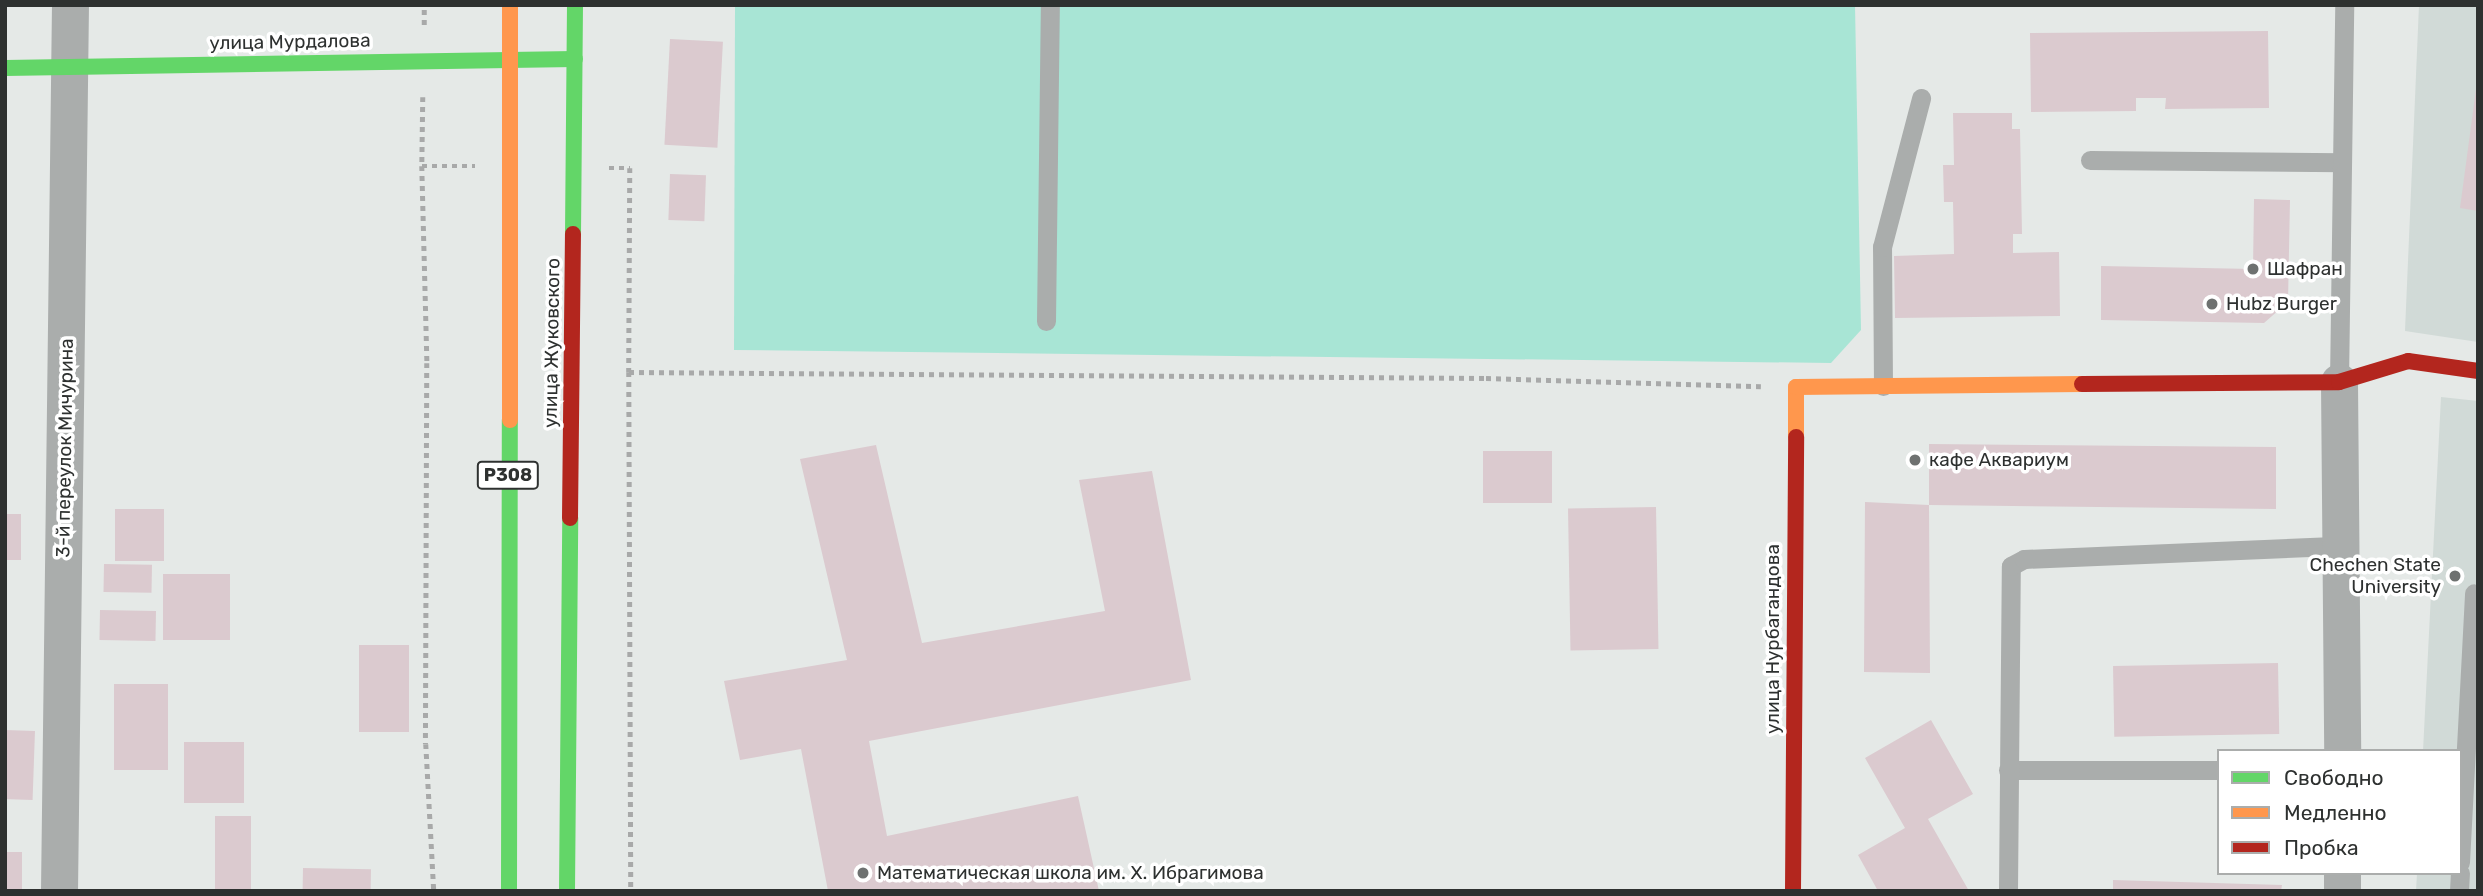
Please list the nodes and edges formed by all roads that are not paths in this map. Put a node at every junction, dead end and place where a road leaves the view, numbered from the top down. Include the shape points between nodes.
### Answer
1 (70, 5) edge
2 (510, 5) edge
3 (575, 5) edge
4 (1050, 5) edge
5 (2344, 5) edge
6 (509, 59) junction
7 (575, 59) junction
8 (70, 67) junction
9 (5, 68) edge
10 (1921, 98) dead end
11 (2090, 160) dead end
12 (2342, 162) junction
13 (1046, 321) dead end
14 (2478, 372) edge
15 (2339, 382) junction
16 (1883, 386) junction
17 (2340, 546) junction
18 (2474, 593) dead end
19 (2342, 749) edge
20 (2008, 770) junction
21 (2217, 770) edge
22 (2462, 824) edge
23 (59, 891) edge
24 (509, 891) edge
25 (567, 891) edge
26 (1793, 891) edge
27 (2008, 891) edge

1 - 8 street, 3-й переулок Мичурина
2 - 6 street, P308
3 - 7 street, улица Жуковского
4 - 13 lane
5 - 12 lane
6 - 7 street, улица Мурдалова
6 - 8 street, улица Мурдалова
6 - 24 street, P308
7 - 25 street, улица Жуковского
8 - 9 street, улица Мурдалова
8 - 23 street, 3-й переулок Мичурина
10 - 16 lane via 1882,247
11 - 12 lane
12 - 15 lane
14 - 15 street via 2408,361
15 - 16 street
15 - 17 street
16 - 26 street, улица Нурбагандова via 1796,387
17 - 19 street
17 - 20 lane via 2016,561 2009,575
18 - 22 lane
20 - 21 lane
20 - 27 lane

